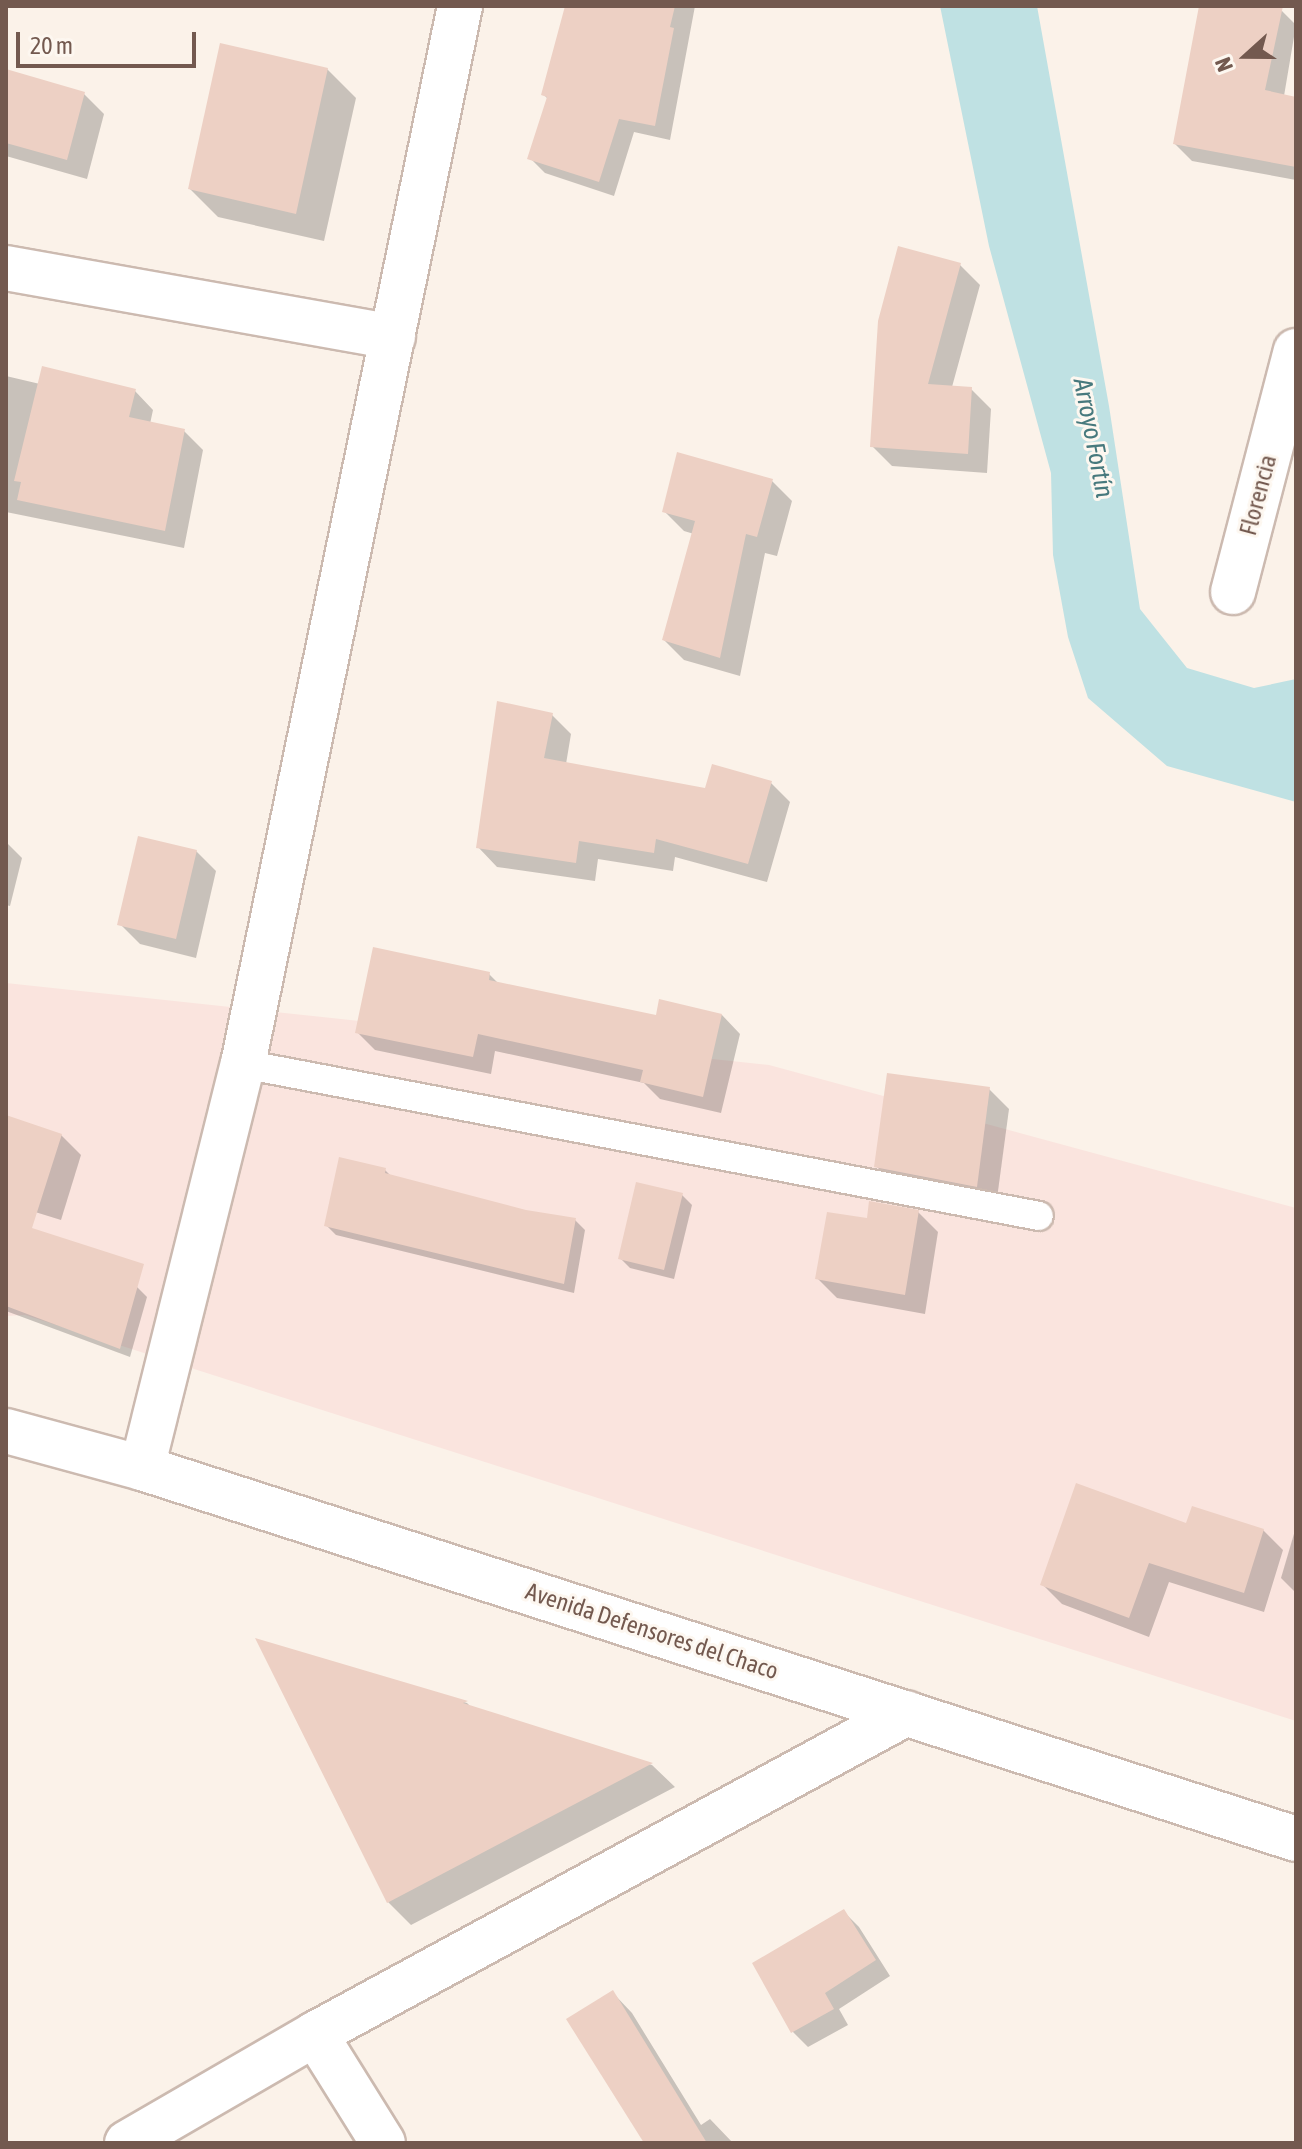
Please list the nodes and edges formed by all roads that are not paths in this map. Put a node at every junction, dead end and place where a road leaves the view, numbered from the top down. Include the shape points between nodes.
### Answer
1 (460, 6) edge
2 (6, 268) edge
3 (393, 337) junction
4 (1295, 357) edge
5 (1233, 592) dead end
6 (243, 1064) junction
7 (1039, 1216) dead end
8 (6, 1431) edge
9 (142, 1468) junction
10 (907, 1713) junction
11 (1296, 1839) edge
12 (315, 2034) junction
13 (127, 2143) edge
14 (383, 2143) edge

1 - 3 street
2 - 3 street
3 - 6 street
4 - 5 street, Florencia
6 - 7 lane
6 - 9 street
8 - 9 street, Avenida Defensores del Chaco
9 - 10 street, Avenida Defensores del Chaco
10 - 11 street, Avenida Defensores del Chaco
10 - 12 street
12 - 13 street
12 - 14 street

